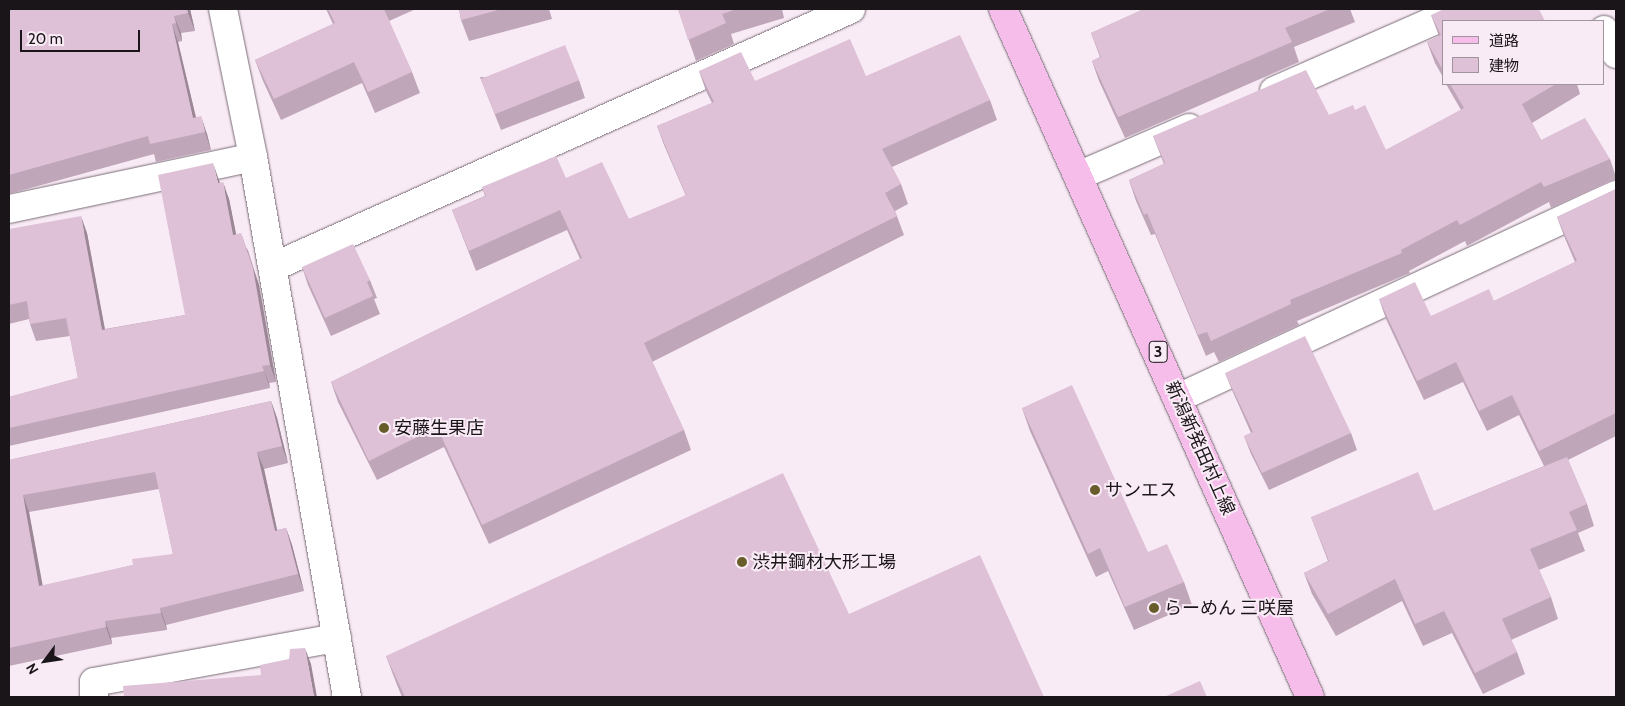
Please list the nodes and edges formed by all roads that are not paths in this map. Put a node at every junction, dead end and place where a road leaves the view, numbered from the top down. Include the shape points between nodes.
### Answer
1 (223, 9) edge
2 (851, 9) edge
3 (1003, 9) edge
4 (1461, 9) edge
5 (1605, 32) edge
6 (1616, 54) edge
7 (1251, 100) edge
8 (1215, 116) edge
9 (253, 157) junction
10 (1078, 176) junction
11 (1616, 195) edge
12 (9, 209) edge
13 (273, 268) junction
14 (295, 398) junction
15 (1178, 398) junction
16 (267, 404) edge
17 (338, 638) junction
18 (94, 697) edge
19 (348, 697) edge
20 (1310, 697) edge

1 - 9 street
2 - 13 street
3 - 10 main road, 新潟新発田村上線 / 3
4 - 7 street
5 - 6 street
8 - 10 street
9 - 12 street
9 - 13 street
10 - 15 main road, 新潟新発田村上線 / 3
11 - 15 street
13 - 14 street
14 - 16 street
14 - 17 street
15 - 20 main road, 新潟新発田村上線 / 3
17 - 18 street via 94,682
17 - 19 street

